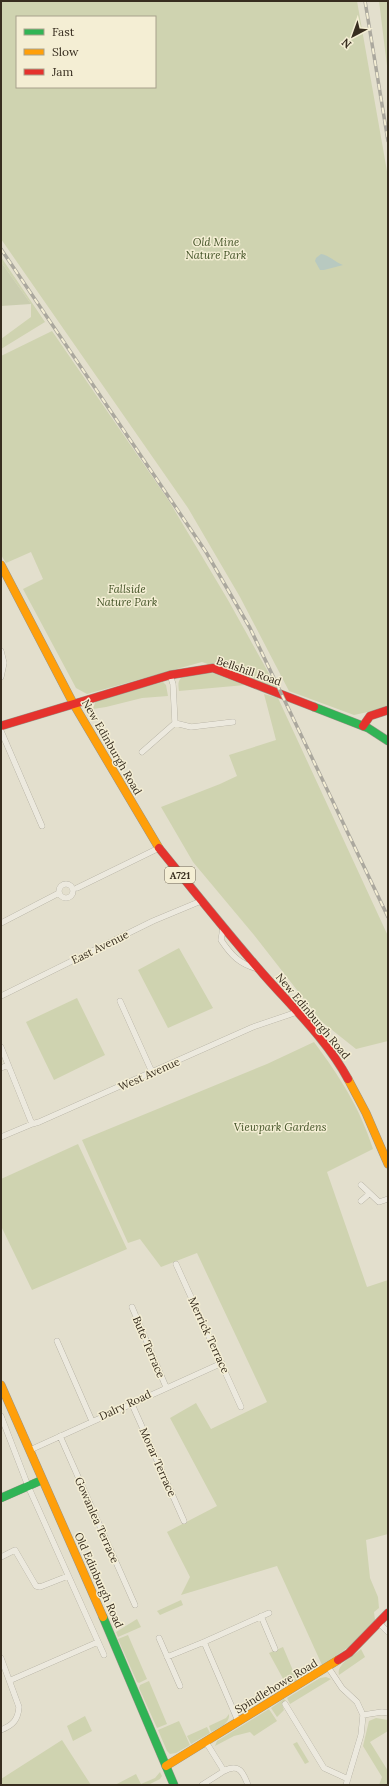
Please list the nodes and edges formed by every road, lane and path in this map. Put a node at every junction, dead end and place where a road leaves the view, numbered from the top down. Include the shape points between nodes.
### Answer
1 (1, 565) edge
2 (1, 651) edge
3 (170, 675) junction
4 (1, 677) edge
5 (73, 703) junction
6 (388, 710) edge
7 (233, 722) dead end
8 (175, 723) junction
9 (1, 726) edge
10 (363, 726) junction
11 (1, 731) edge
12 (388, 740) edge
13 (142, 752) dead end
14 (42, 826) dead end
15 (159, 848) junction
16 (77, 888) dead end
17 (59, 894) dead end
18 (201, 901) junction
19 (1, 923) edge
20 (1, 996) edge
21 (120, 1001) dead end
22 (297, 1012) junction
23 (1, 1047) edge
24 (8, 1065) junction
25 (1, 1068) edge
26 (152, 1072) junction
27 (32, 1124) junction
28 (1, 1137) edge
29 (388, 1164) edge
30 (361, 1185) dead end
31 (369, 1194) junction
32 (388, 1198) edge
33 (361, 1201) dead end
34 (176, 1264) dead end
35 (132, 1307) dead end
36 (57, 1341) dead end
37 (222, 1363) junction
38 (1, 1385) edge
39 (166, 1387) junction
40 (131, 1402) junction
41 (241, 1407) dead end
42 (1, 1416) edge
43 (92, 1421) junction
44 (60, 1436) junction
45 (30, 1450) junction
46 (42, 1480) junction
47 (28, 1486) junction
48 (1, 1498) edge
49 (184, 1521) dead end
50 (1, 1557) edge
51 (68, 1576) junction
52 (135, 1605) dead end
53 (269, 1613) dead end
54 (388, 1613) edge
55 (261, 1616) junction
56 (378, 1622) junction
57 (388, 1632) edge
58 (159, 1638) dead end
59 (98, 1642) junction
60 (204, 1642) junction
61 (275, 1649) dead end
62 (104, 1655) dead end
63 (167, 1657) junction
64 (1, 1658) edge
65 (328, 1667) junction
66 (10, 1680) junction
67 (180, 1686) dead end
68 (284, 1704) dead end
69 (388, 1713) edge
70 (363, 1715) junction
71 (238, 1721) junction
72 (1, 1730) edge
73 (206, 1742) junction
74 (166, 1766) junction
75 (224, 1771) junction
76 (347, 1782) edge
77 (173, 1785) edge
78 (203, 1785) edge
79 (248, 1785) edge

1 - 5 main road, New Edinburgh Road / A721
2 - 4 street via 4,662
3 - 5 main road, Bellshill Road
3 - 8 street via 173,684
3 - 10 main road, Bellshill Road via 213,668
5 - 9 main road, Bellshill Road
5 - 15 main road, New Edinburgh Road / A721
6 - 10 main road via 370,716
7 - 8 street via 192,727
8 - 13 street
10 - 12 main road, Bellshill Road
11 - 14 street
15 - 16 street
15 - 18 main road, New Edinburgh Road / A721
17 - 19 street
18 - 20 street, East Avenue via 153,921
18 - 22 main road, New Edinburgh Road / A721
21 - 26 street
22 - 26 street, West Avenue via 253,1027
22 - 29 main road, New Edinburgh Road / A721 via 341,1066 366,1113
23 - 24 street
24 - 25 street
24 - 27 street
26 - 27 street, West Avenue
27 - 28 street, West Avenue
30 - 31 street
31 - 32 street via 379,1202
31 - 33 street
34 - 37 street, Merrick Terrace
35 - 39 street, Bute Terrace
36 - 43 street
37 - 39 street, Dalry Road
37 - 41 street, Merrick Terrace
38 - 45 main road, Old Edinburgh Road
39 - 40 street, Dalry Road
40 - 43 street, Dalry Road
40 - 49 street, Morar Terrace
42 - 47 street
43 - 44 street, Dalry Road
44 - 45 street, Dalry Road
44 - 52 street, Gowanlea Terrace
45 - 46 main road, Old Edinburgh Road
46 - 47 main road
46 - 74 main road, Old Edinburgh Road
47 - 48 main road
47 - 51 street
50 - 51 street via 15,1550 36,1586 40,1587
51 - 59 street
53 - 55 street
54 - 56 main road, Spindlehowe Road
55 - 60 street
55 - 61 street
56 - 57 street
56 - 65 main road, Spindlehowe Road via 349,1653
58 - 63 street
59 - 62 street
59 - 66 street
60 - 63 street
60 - 71 street
63 - 67 street
64 - 66 street
65 - 70 street via 342,1688 357,1702
65 - 71 main road, Spindlehowe Road
66 - 72 street via 19,1707 17,1718 9,1727
68 - 76 street via 324,1768
69 - 70 street
70 - 76 street via 361,1735
71 - 73 main road, Spindlehowe Road
73 - 74 main road, Spindlehowe Road
73 - 75 street
74 - 77 main road, Old Edinburgh Road
75 - 78 street
75 - 79 street via 229,1768 238,1769 244,1774

